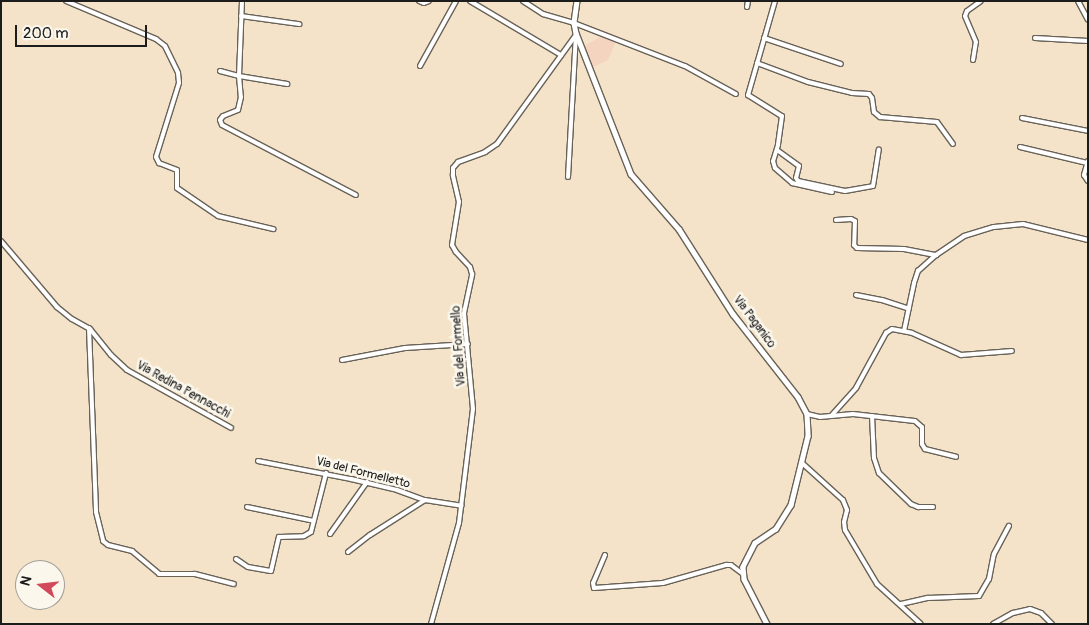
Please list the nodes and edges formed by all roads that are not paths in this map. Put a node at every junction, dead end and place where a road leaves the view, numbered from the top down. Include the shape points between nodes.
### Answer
1 (66, 1) edge
2 (242, 1) edge
3 (419, 1) edge
4 (429, 1) edge
5 (456, 1) edge
6 (470, 1) edge
7 (523, 1) edge
8 (577, 1) edge
9 (748, 1) edge
10 (775, 1) edge
11 (981, 1) edge
12 (1078, 1) edge
13 (746, 7) dead end
14 (241, 16) junction
15 (1088, 20) edge
16 (574, 23) junction
17 (299, 24) dead end
18 (576, 34) junction
19 (764, 38) junction
20 (1035, 38) dead end
21 (1088, 41) edge
22 (561, 55) junction
23 (973, 60) dead end
24 (756, 63) junction
25 (841, 64) dead end
26 (420, 66) dead end
27 (220, 72) dead end
28 (239, 76) junction
29 (286, 84) dead end
30 (736, 94) dead end
31 (1022, 118) dead end
32 (1088, 131) edge
33 (953, 144) dead end
34 (1020, 147) dead end
35 (879, 149) dead end
36 (777, 150) junction
37 (1087, 162) edge
38 (568, 177) dead end
39 (1088, 182) edge
40 (832, 192) dead end
41 (356, 195) dead end
42 (836, 220) dead end
43 (273, 230) dead end
44 (1088, 240) edge
45 (1, 241) edge
46 (936, 255) junction
47 (856, 295) dead end
48 (909, 309) junction
49 (89, 328) junction
50 (904, 331) junction
51 (468, 344) junction
52 (1012, 351) dead end
53 (342, 360) dead end
54 (808, 414) junction
55 (831, 416) junction
56 (872, 416) junction
57 (232, 428) dead end
58 (956, 457) dead end
59 (258, 461) dead end
60 (802, 463) junction
61 (326, 473) junction
62 (367, 482) junction
63 (425, 500) junction
64 (462, 506) junction
65 (247, 507) dead end
66 (933, 507) dead end
67 (314, 521) junction
68 (1010, 526) dead end
69 (330, 534) dead end
70 (348, 552) dead end
71 (605, 555) dead end
72 (236, 559) dead end
73 (743, 574) junction
74 (234, 584) dead end
75 (901, 604) junction
76 (431, 624) edge
77 (767, 624) edge
78 (921, 624) edge
79 (993, 624) edge
80 (1052, 624) edge

1 - 43 street via 154,38 166,48 178,73 179,83 156,158 177,170 177,188 218,216
2 - 14 street
3 - 4 street
5 - 26 street
6 - 22 street
7 - 16 street via 543,14
8 - 16 street, Via Paganico
9 - 13 street
10 - 19 street
11 - 23 street via 966,15 976,42
12 - 15 street
14 - 17 street
14 - 28 street
16 - 18 street, Via Paganico
16 - 30 street via 685,66
18 - 22 street, Via del Formello
18 - 38 street, Via Paganico
18 - 54 street, Via Paganico via 631,174 679,229 733,314
19 - 24 street
19 - 25 street
20 - 21 street
22 - 51 street, Via del Formello via 497,144 458,162 453,168 458,204 452,246 470,267 472,275 464,310
24 - 33 street via 808,82 856,94 869,94 874,112 880,117 936,122
24 - 36 street via 747,93 781,115
27 - 28 street
28 - 29 street
28 - 41 street via 239,108 223,116 220,120 222,125
31 - 32 street
34 - 37 street
35 - 36 street via 873,186 845,191 798,182 799,166
36 - 40 street via 773,165 789,181
37 - 39 street via 1084,176
42 - 46 street via 854,220 854,245 857,248 904,249
44 - 46 street via 1038,227 1004,225 967,234
45 - 49 street, Via Redina Pennacchi via 59,309
46 - 48 street via 916,275
47 - 48 street
48 - 50 street
49 - 57 street, Via Redina Pennacchi via 131,373
49 - 74 street via 96,512 103,541 132,551 159,574 195,574
50 - 52 street via 961,354
50 - 55 street via 892,329 887,332 858,386
51 - 53 street via 405,348
51 - 64 street, Via del Formello via 473,409
54 - 55 street
54 - 60 street
55 - 56 street
56 - 58 street via 917,422 922,427 924,448
56 - 66 street via 874,458 879,473 911,504
59 - 61 street, Via del Formelletto
60 - 73 street via 788,512 774,530 755,544 745,562
60 - 75 street via 842,499 846,507 846,531 877,584
61 - 62 street, Via del Formelletto
61 - 67 street
62 - 63 street, Via del Formelletto
62 - 69 street
63 - 64 street, Via del Formelletto
63 - 70 street
64 - 76 street, Via del Formello
65 - 67 street
67 - 72 street via 308,535 279,536 270,571 249,568
68 - 75 street via 994,554 989,579 979,596 928,598
71 - 73 street via 593,583 594,588 663,583 728,565
73 - 77 street
75 - 78 street
79 - 80 street via 1028,609 1039,611

